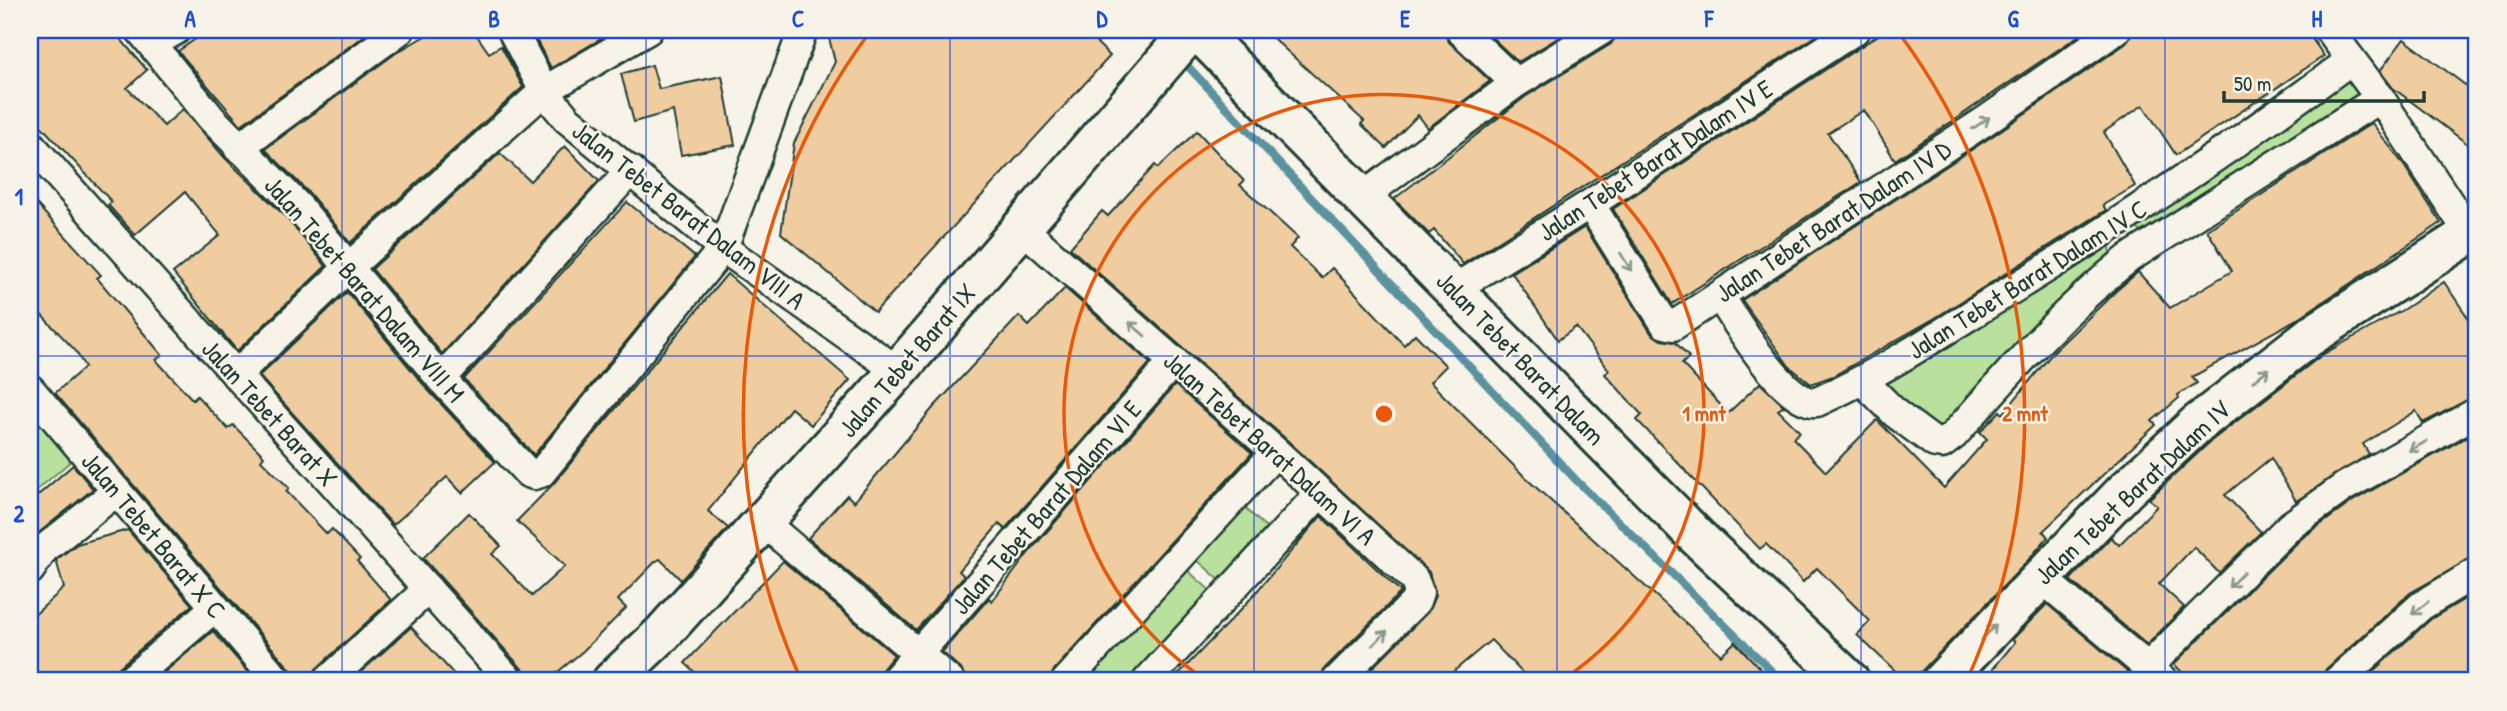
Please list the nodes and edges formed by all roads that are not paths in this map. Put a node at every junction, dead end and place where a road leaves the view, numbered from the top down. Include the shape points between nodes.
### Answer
1 (400, 30) edge
2 (512, 30) edge
3 (648, 30) edge
4 (803, 30) edge
5 (1461, 30) edge
6 (1602, 30) edge
7 (2116, 30) edge
8 (2329, 30) edge
9 (1843, 33) edge
10 (157, 34) edge
11 (1179, 46) edge
12 (2351, 60) junction
13 (1516, 83) junction
14 (544, 91) junction
15 (2380, 97) junction
16 (30, 144) edge
17 (238, 148) junction
18 (2220, 157) junction
19 (631, 170) junction
20 (2243, 185) junction
21 (1364, 196) junction
22 (1590, 204) junction
23 (1022, 228) junction
24 (2473, 231) edge
25 (723, 248) junction
26 (349, 267) junction
27 (1454, 289) junction
28 (1720, 296) junction
29 (1174, 361) junction
30 (898, 370) junction
31 (236, 375) junction
32 (441, 379) junction
33 (1863, 381) junction
34 (30, 389) edge
35 (2477, 412) edge
36 (1276, 452) junction
37 (117, 491) junction
38 (1320, 493) junction
39 (763, 522) junction
40 (30, 570) edge
41 (2477, 572) edge
42 (2040, 577) junction
43 (428, 589) junction
44 (214, 608) junction
45 (919, 653) junction
46 (2156, 674) edge
47 (129, 681) edge
48 (278, 681) edge
49 (327, 681) edge
50 (510, 681) edge
51 (612, 681) edge
52 (894, 681) edge
53 (950, 681) edge
54 (1066, 681) edge
55 (1147, 681) edge
56 (1336, 681) edge
57 (1850, 681) edge
58 (1942, 681) edge
59 (2337, 681) edge

1 - 17 street
2 - 14 street, Jalan Tebet Barat Dalam VIII A
3 - 14 street
4 - 25 street
5 - 13 street
6 - 13 street
28 -> 7 street, Jalan Tebet Barat Dalam IV D
8 - 12 street
9 - 22 street, Jalan Tebet Barat Dalam IV E
10 - 17 street, Jalan Tebet Barat Dalam VIII M via 212,119
11 - 21 street, Jalan Tebet Barat Dalam
11 - 23 street, Jalan Tebet Barat IX
12 - 15 street
12 - 18 street, Jalan Tebet Barat Dalam IV C
13 - 21 street
14 - 19 street, Jalan Tebet Barat Dalam VIII A via 567,119
14 - 26 street
15 - 20 street
15 - 24 street
16 - 31 street, Jalan Tebet Barat X
17 - 26 street, Jalan Tebet Barat Dalam VIII M via 298,206
18 - 20 street
18 - 33 street, Jalan Tebet Barat Dalam IV C via 2105,234
19 - 25 street, Jalan Tebet Barat Dalam VIII A
19 - 32 street
20 - 33 street via 2105,278 2038,341 1942,444 1896,414
21 - 27 street, Jalan Tebet Barat Dalam
22 - 27 street, Jalan Tebet Barat Dalam IV E
22 -> 28 street, Jalan Tebet Barat Dalam IV D via 1667,325 1673,326
29 -> 23 street, Jalan Tebet Barat Dalam VI A
23 - 30 street, Jalan Tebet Barat IX
42 -> 24 street, Jalan Tebet Barat Dalam IV via 2197,424 2309,337
25 - 30 street, Jalan Tebet Barat Dalam VIII A
25 - 32 street, Jalan Tebet Barat Dalam VIII M via 541,473 528,473
26 - 31 street
26 - 32 street, Jalan Tebet Barat Dalam VIII M
27 - 57 street, Jalan Tebet Barat Dalam via 1697,537
28 - 33 street, Jalan Tebet Barat Dalam IV C via 1766,364 1805,401 1817,402
29 - 36 street, Jalan Tebet Barat Dalam VI A
29 - 45 street, Jalan Tebet Barat Dalam VI E
30 - 39 street, Jalan Tebet Barat IX
31 - 43 street, Jalan Tebet Barat X
34 - 37 street, Jalan Tebet Barat X C
35 -> 46 street via 2344,487 2290,526
36 - 38 street, Jalan Tebet Barat Dalam VI A
36 - 54 street
37 - 40 street via 44,549
37 - 44 street, Jalan Tebet Barat X C
38 - 55 street
56 -> 38 street, Jalan Tebet Barat Dalam VI A via 1416,601 1419,592 1414,579
39 - 45 street
39 - 51 street, Jalan Tebet Barat IX via 662,634
41 -> 59 street via 2421,606
42 - 46 street
58 -> 42 street, Jalan Tebet Barat Dalam IV
43 - 49 street
43 - 50 street, Jalan Tebet Barat X
44 - 47 street
44 - 48 street, Jalan Tebet Barat X C
45 - 52 street, Jalan Tebet Barat Dalam VI E
45 - 53 street

